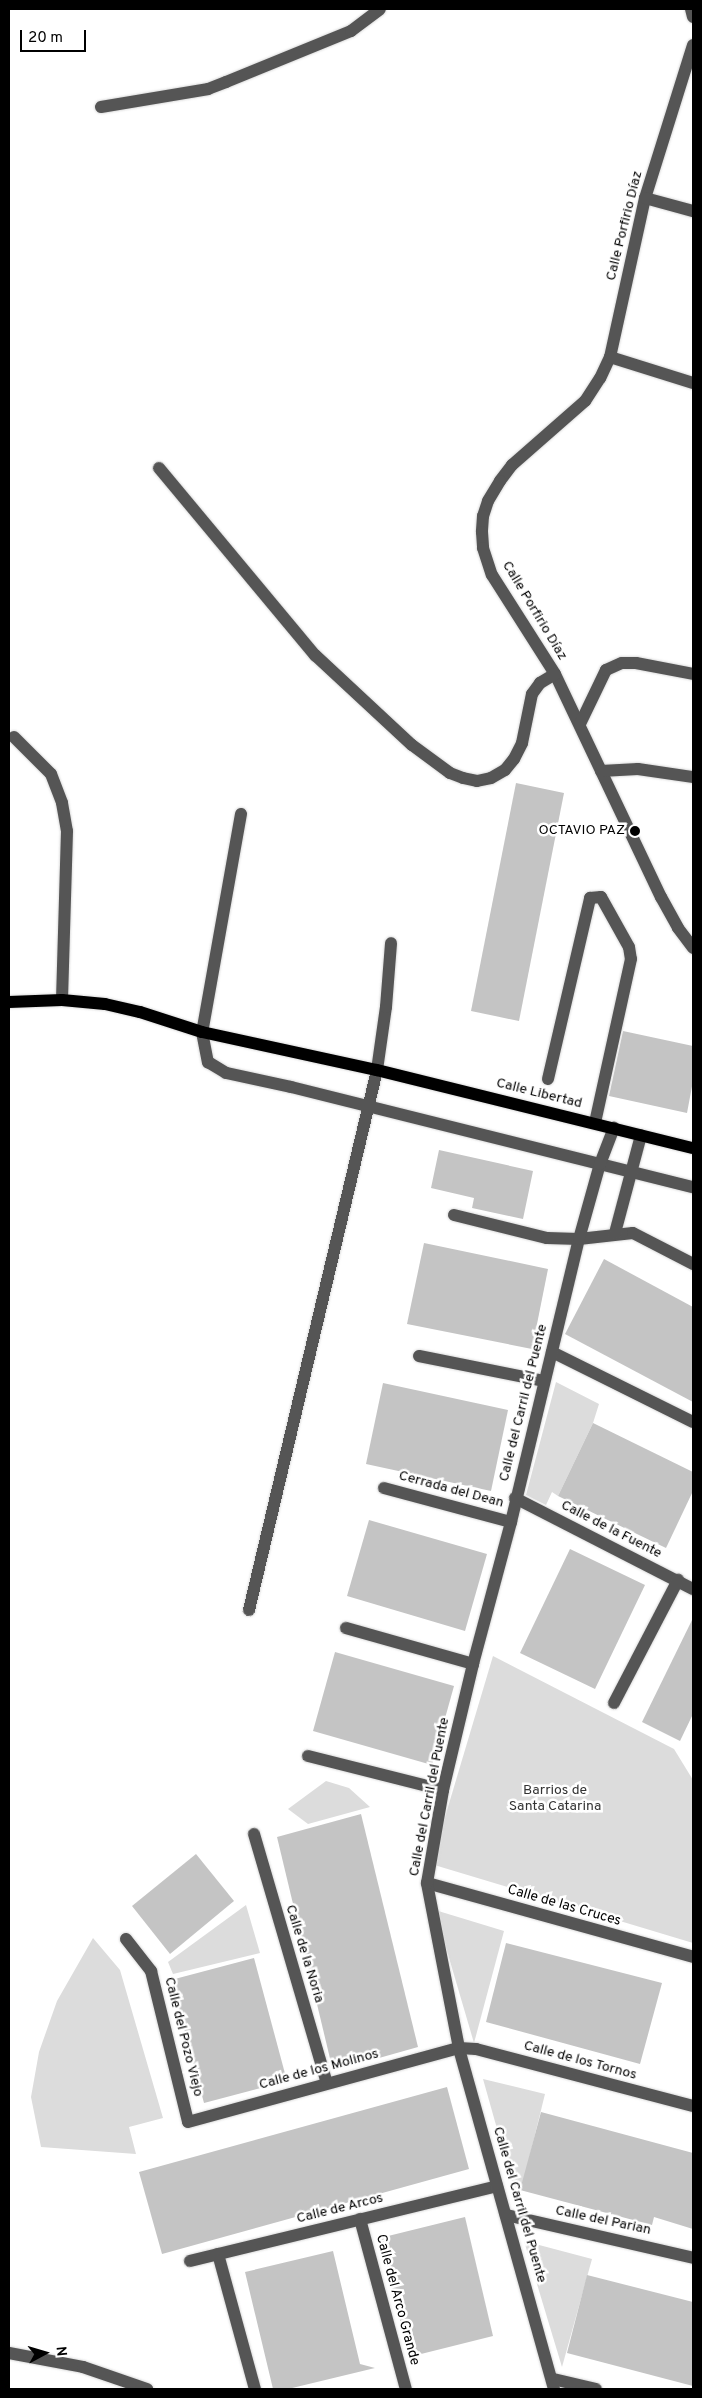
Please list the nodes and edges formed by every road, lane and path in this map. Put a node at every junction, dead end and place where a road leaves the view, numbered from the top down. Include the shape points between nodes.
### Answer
1 (380, 9) edge
2 (691, 9) edge
3 (693, 17) edge
4 (693, 46) edge
5 (101, 107) dead end
6 (645, 198) junction
7 (693, 211) edge
8 (610, 357) junction
9 (693, 383) edge
10 (159, 468) dead end
11 (555, 674) junction
12 (693, 674) edge
13 (580, 724) junction
14 (14, 737) dead end
15 (601, 771) junction
16 (693, 777) edge
17 (241, 814) dead end
18 (391, 943) dead end
19 (693, 948) edge
20 (62, 1000) junction
21 (9, 1002) edge
22 (202, 1032) junction
23 (377, 1070) junction
24 (548, 1079) dead end
25 (369, 1107) junction
26 (595, 1123) junction
27 (614, 1128) junction
28 (641, 1135) junction
29 (693, 1148) edge
30 (600, 1164) junction
31 (631, 1171) junction
32 (693, 1187) edge
33 (454, 1215) dead end
34 (615, 1233) junction
35 (579, 1239) junction
36 (693, 1264) edge
37 (552, 1352) junction
38 (419, 1356) dead end
39 (544, 1382) junction
40 (693, 1422) edge
41 (384, 1488) dead end
42 (515, 1498) junction
43 (511, 1522) junction
44 (678, 1580) junction
45 (693, 1589) edge
46 (249, 1610) dead end
47 (346, 1628) dead end
48 (473, 1664) junction
49 (614, 1703) dead end
50 (308, 1756) dead end
51 (443, 1790) junction
52 (254, 1834) dead end
53 (427, 1883) junction
54 (126, 1939) dead end
55 (693, 1958) edge
56 (459, 2048) junction
57 (327, 2083) junction
58 (693, 2106) edge
59 (188, 2122) joint
60 (497, 2186) junction
61 (506, 2215) junction
62 (360, 2219) junction
63 (218, 2254) junction
64 (693, 2258) edge
65 (190, 2261) dead end
66 (9, 2353) edge
67 (554, 2384) edge
68 (147, 2389) edge
69 (255, 2389) edge
70 (406, 2389) edge
71 (596, 2389) edge

1 - 5 street via 351,32 226,82
2 - 3 street
4 - 6 street, Calle Porfirio Díaz
6 - 7 street
6 - 8 street, Calle Porfirio Díaz
8 - 9 street
8 - 11 street, Calle Porfirio Díaz via 585,401 512,465 488,502 483,516 483,548 492,575
10 - 11 street via 314,655 412,744 450,773 477,781 505,770 522,743 532,694 540,683
11 - 13 street, Calle Porfirio Díaz
12 - 13 street via 636,663 622,663 606,670
13 - 15 street, Calle Porfirio Díaz
14 - 20 street via 51,774 62,803 66,831
15 - 16 street via 638,769
15 - 19 street, Calle Porfirio Díaz via 678,928
17 - 22 street
18 - 23 street
20 - 21 main road, Calle Libertad
20 - 22 main road, Calle Libertad via 105,1004
22 - 23 main road, Calle Libertad
22 - 25 street via 208,1062 226,1073
23 - 25 street
23 - 26 main road, Calle Libertad
24 - 26 street via 590,898 601,897 629,947 631,959
25 - 30 street
25 - 46 street
26 - 27 main road, Calle Libertad
27 - 28 main road, Calle Libertad
27 - 30 street, Calle del Carril del Puente
28 - 29 main road, Calle Libertad
28 - 31 street
30 - 31 street
30 - 35 street, Calle del Carril del Puente
31 - 32 street
31 - 34 street
33 - 35 street via 547,1238
34 - 35 street
34 - 36 street via 633,1233
35 - 37 street, Calle del Carril del Puente
37 - 39 street, Calle del Carril del Puente
37 - 40 street
38 - 39 street
39 - 42 street, Calle del Carril del Puente
41 - 43 street, Cerrada del Dean
42 - 43 street, Calle del Carril del Puente
42 - 44 street, Calle de la Fuente
43 - 48 street, Calle del Carril del Puente
44 - 45 street, Calle de la Fuente
44 - 49 street
47 - 48 street
48 - 51 street, Calle del Carril del Puente
50 - 51 street
51 - 53 street, Calle del Carril del Puente
52 - 57 street, Calle de la Noria
53 - 55 street, Calle de las Cruces
53 - 56 street, Calle del Carril del Puente
54 - 59 street, Calle del Pozo Viejo via 151,1971
56 - 57 street, Calle de los Molinos
56 - 58 street, Calle de los Tornos via 476,2049
56 - 60 street, Calle del Carril del Puente
57 - 59 street, Calle de los Molinos
60 - 61 street, Calle del Carril del Puente
60 - 62 street, Calle de Arcos
61 - 64 street, Calle del Parian
61 - 67 street, Calle del Carril del Puente
62 - 63 street, Calle de Arcos
62 - 70 street, Calle del Arco Grande
63 - 65 street, Calle de Arcos
63 - 69 street
66 - 68 street via 83,2367
67 - 71 street

